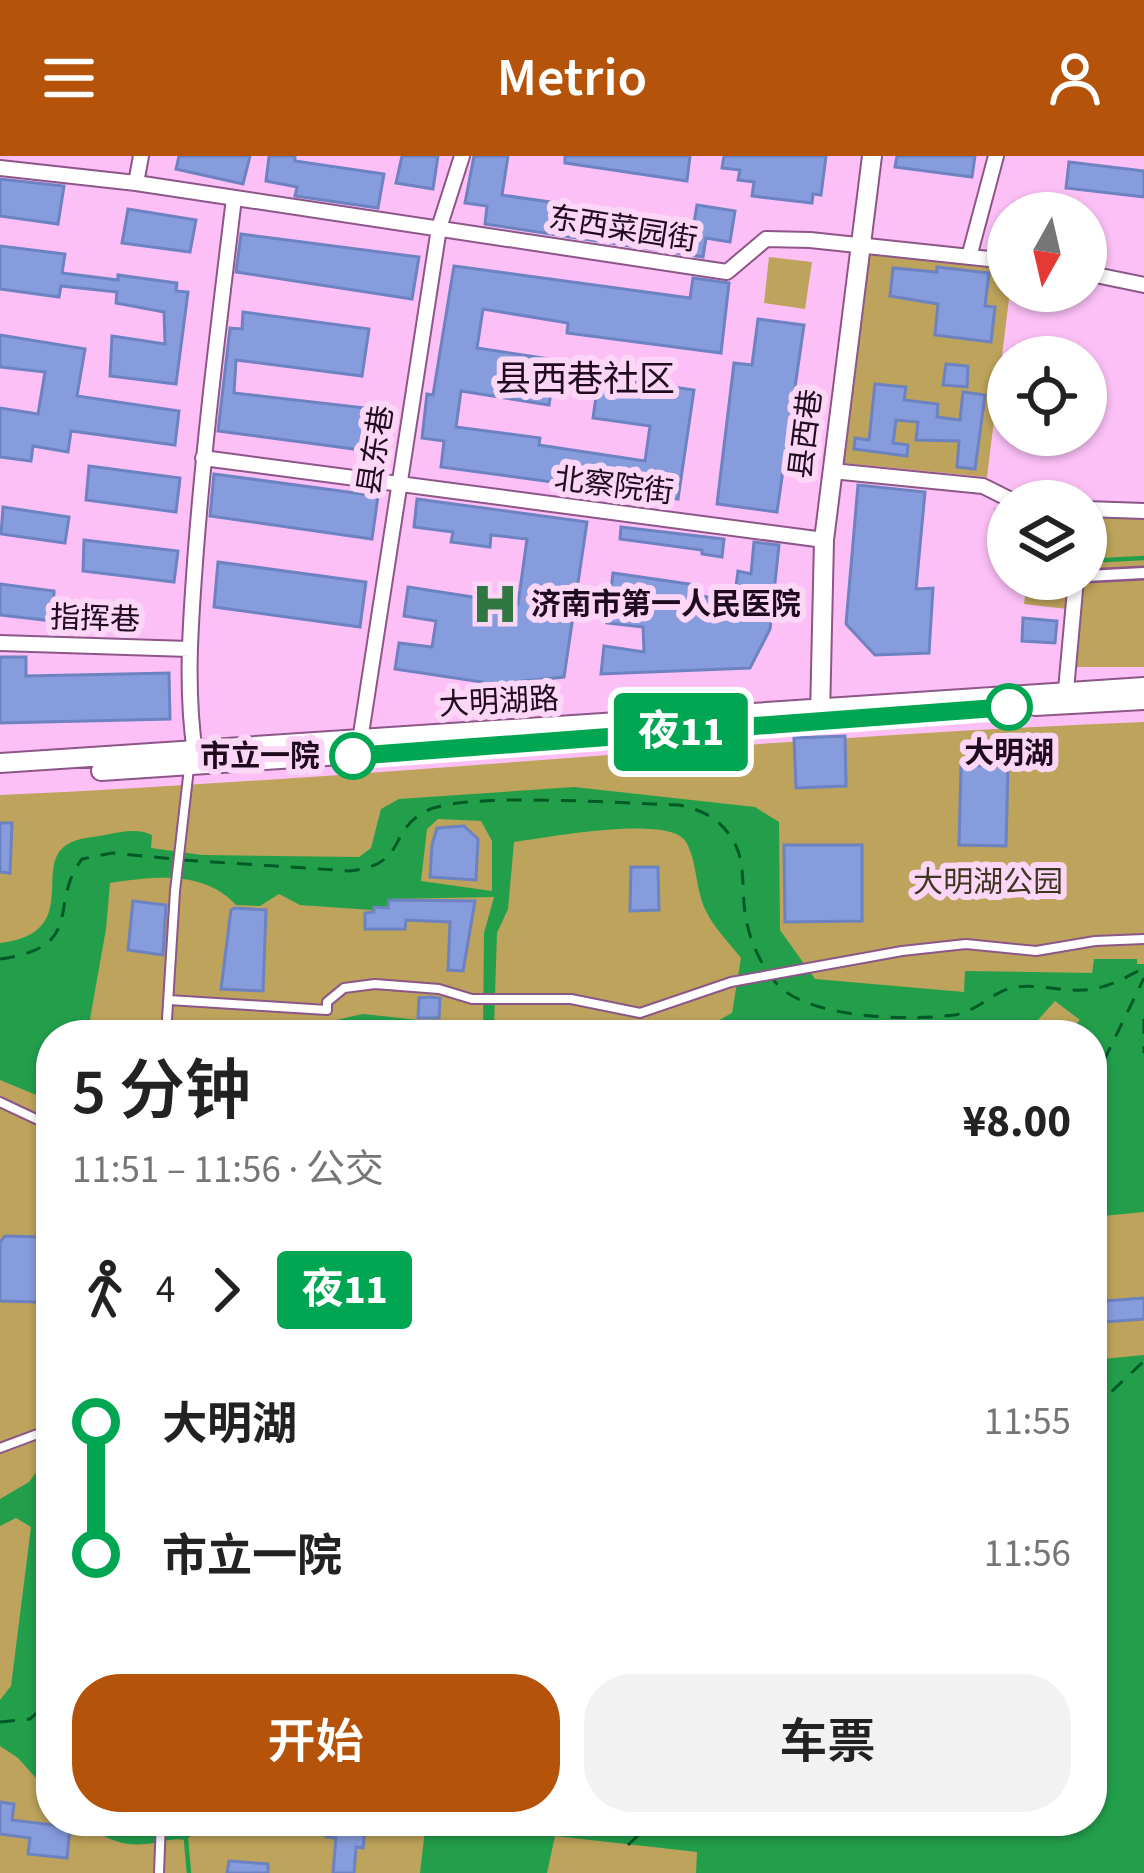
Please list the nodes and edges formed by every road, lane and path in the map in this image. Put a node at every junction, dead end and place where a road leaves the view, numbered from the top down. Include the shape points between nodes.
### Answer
1 (141, 156) edge
2 (462, 156) edge
3 (872, 156) edge
4 (996, 156) edge
5 (0, 168) edge
6 (136, 183) junction
7 (234, 199) junction
8 (439, 228) junction
9 (860, 248) junction
10 (969, 257) junction
11 (987, 259) edge
12 (1107, 278) edge
13 (1144, 286) edge
14 (203, 458) junction
15 (832, 471) junction
16 (398, 484) junction
17 (987, 488) edge
18 (1107, 510) edge
19 (1144, 511) edge
20 (824, 540) junction
21 (1144, 573) edge
22 (1107, 575) edge
23 (1074, 600) edge
24 (0, 643) edge
25 (189, 649) junction
26 (1144, 687) edge
27 (1066, 690) junction
28 (1144, 700) edge
29 (820, 715) junction
30 (359, 748) junction
31 (192, 759) junction
32 (0, 764) edge
33 (0, 776) edge
34 (1144, 939) edge
35 (169, 1000) junction
36 (167, 1020) edge
37 (0, 1102) edge
38 (36, 1119) edge
39 (36, 1434) edge
40 (0, 1448) edge
41 (160, 1836) edge
42 (158, 1873) edge

1 - 6 street
2 - 8 street, 县东巷
3 - 9 main road, 县西巷
4 - 10 street
5 - 6 street, 东西菜园街
6 - 7 street, 东西菜园街
7 - 8 street, 东西菜园街
7 - 14 street
8 - 9 street, 东西菜园街 via 727,272 766,239
8 - 16 street, 县东巷
9 - 10 street, 东西菜园街
9 - 15 main road, 县西巷
10 - 11 street, 东西菜园街
12 - 13 street
14 - 16 street, 北察院街
14 - 25 street
15 - 17 street
15 - 20 main road, 县西巷
16 - 20 street, 北察院街
16 - 30 street, 县东巷
18 - 19 street
20 - 29 main road, 县西巷
21 - 22 street
23 - 27 street
24 - 25 street, 指挥巷
25 - 31 street
26 - 27 main road, 大明湖路
27 - 29 main road, 大明湖路
28 - 29 main road, 大明湖路
29 - 30 main road, 大明湖路
30 - 31 main road, 大明湖路
31 - 32 main road, 大明湖路
31 - 33 main road, 大明湖路
31 - 35 lane
34 - 35 lane via 1036,951 966,944 731,982 640,1012 375,984 344,988 327,1010
35 - 36 lane
37 - 38 lane
39 - 40 lane
41 - 42 lane

